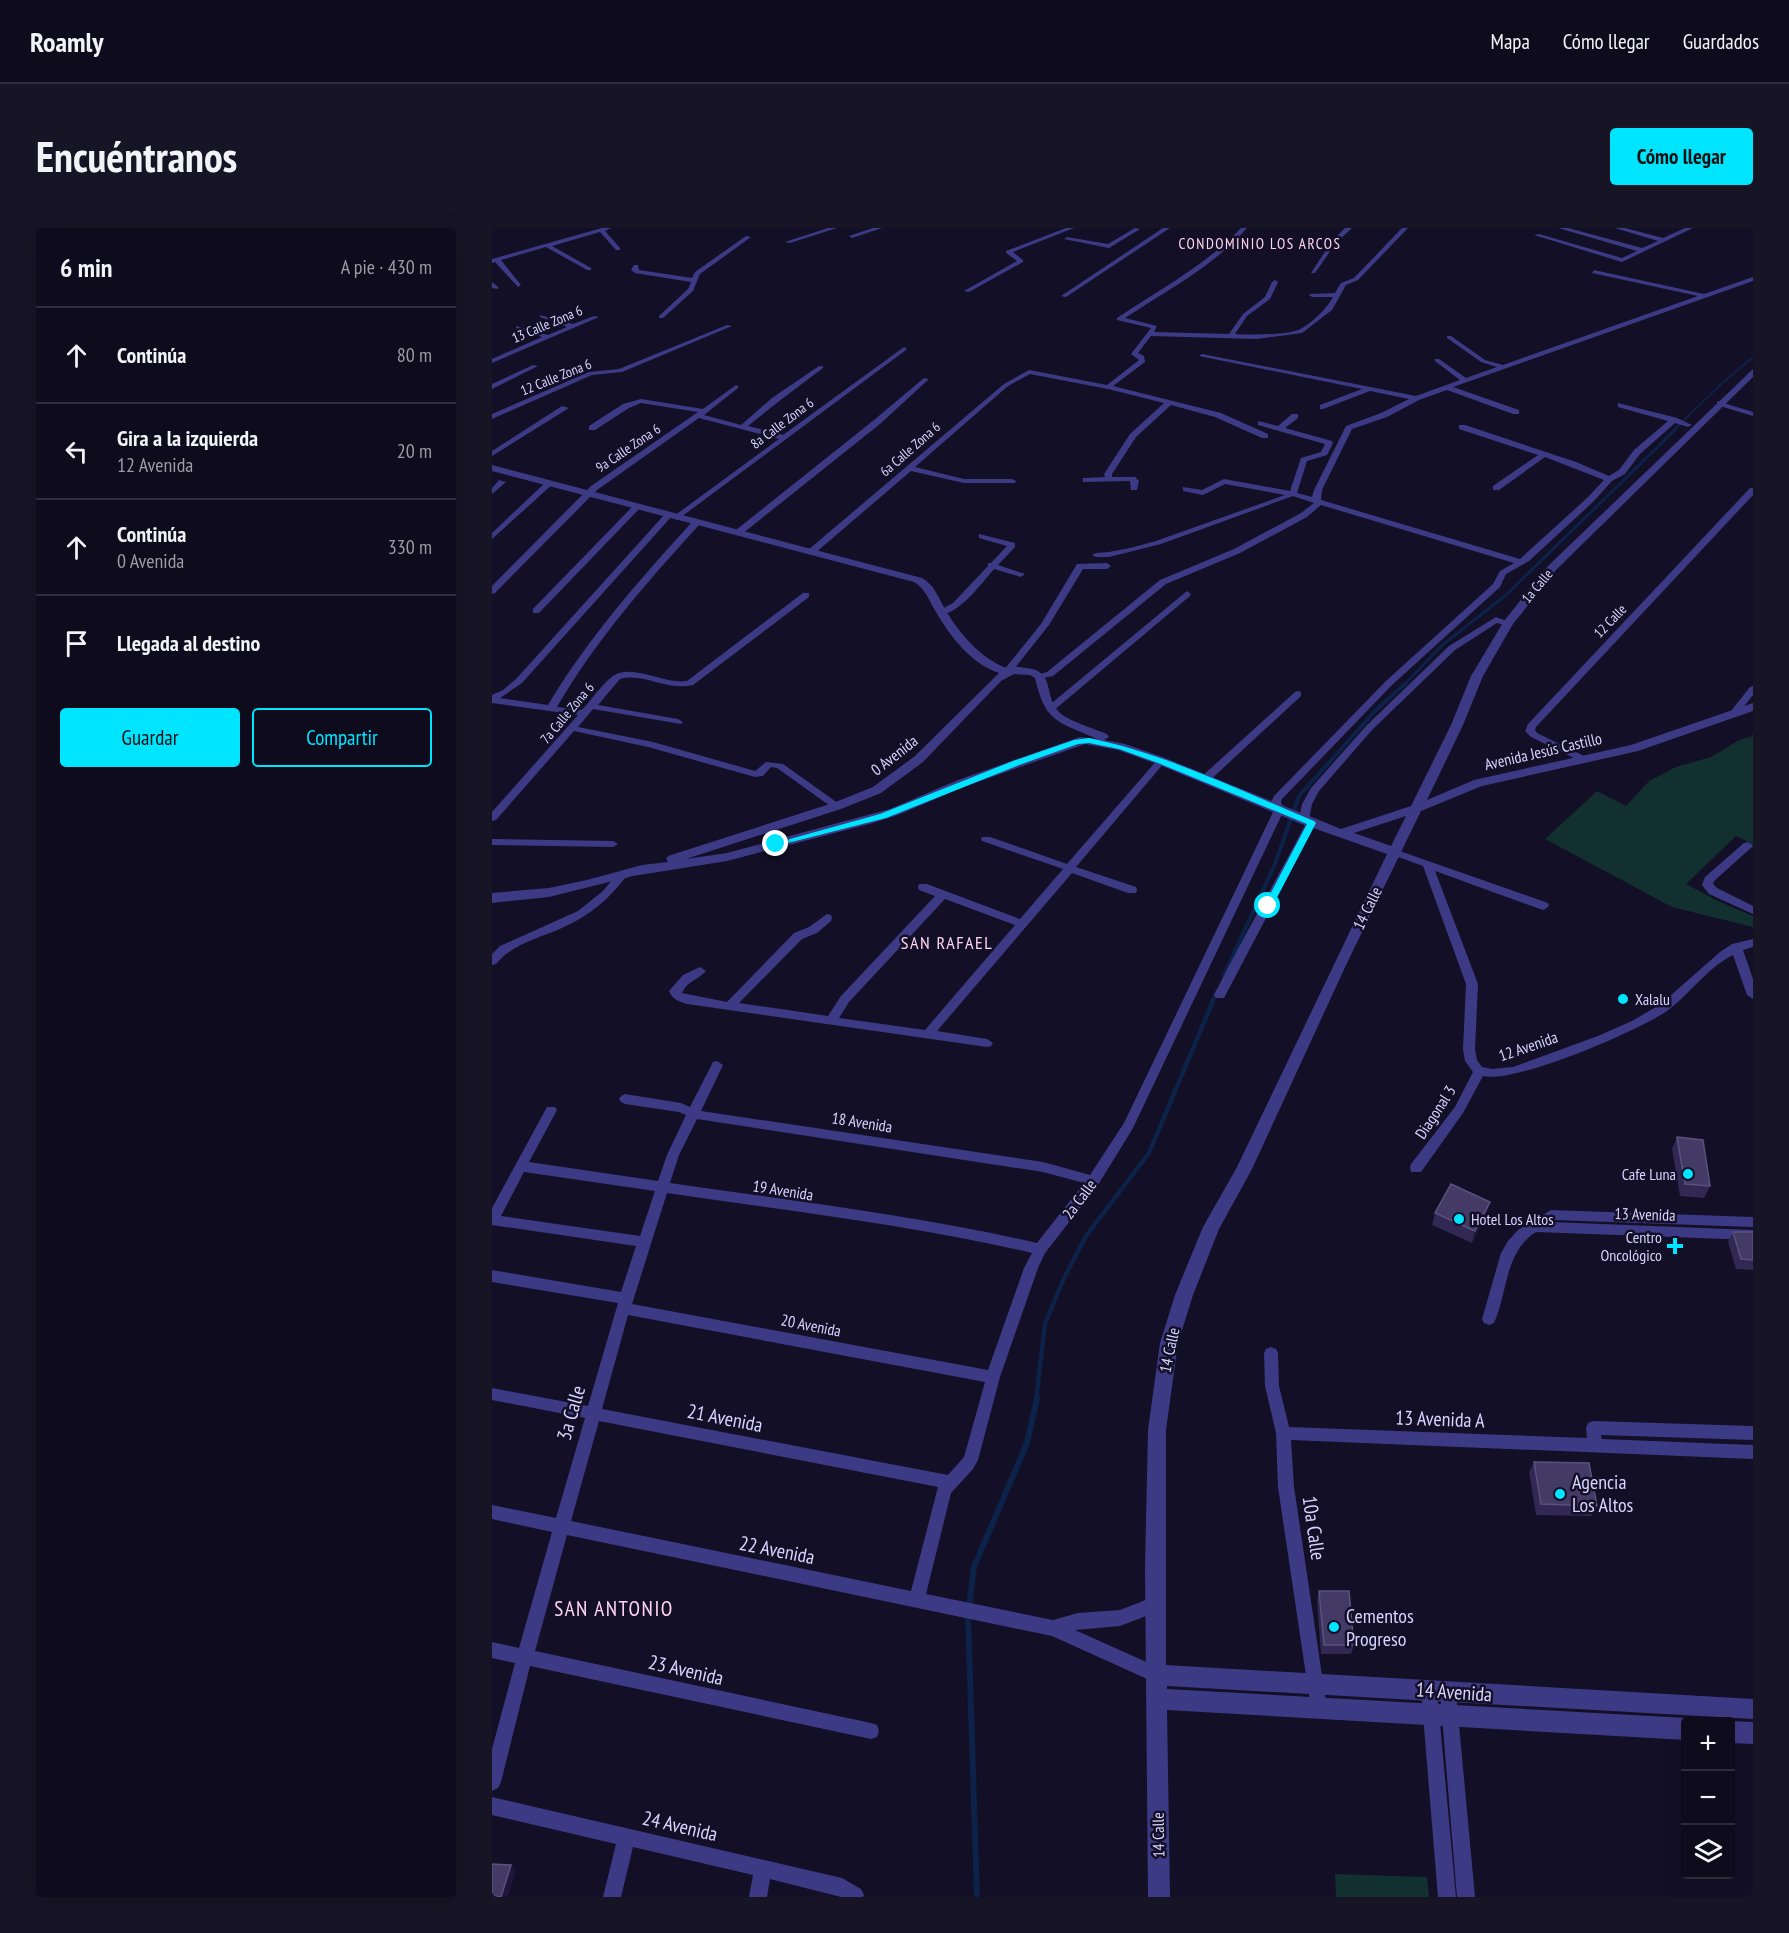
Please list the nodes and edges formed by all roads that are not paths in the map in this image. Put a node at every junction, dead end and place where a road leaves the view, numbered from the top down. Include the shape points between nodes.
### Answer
1 (834, 228) edge
2 (879, 228) edge
3 (1071, 228) edge
4 (1134, 228) edge
5 (1167, 228) edge
6 (1244, 228) edge
7 (1349, 228) edge
8 (1561, 228) edge
9 (1618, 228) edge
10 (1673, 228) edge
11 (604, 229) edge
12 (1401, 229) edge
13 (1686, 229) edge
14 (1546, 231) dead end
15 (1153, 232) dead end
16 (852, 236) dead end
17 (748, 237) dead end
18 (1067, 239) dead end
19 (1662, 240) junction
20 (788, 242) dead end
21 (548, 246) junction
22 (618, 249) dead end
23 (1642, 250) junction
24 (494, 260) edge
25 (636, 266) dead end
26 (589, 269) dead end
27 (1313, 272) dead end
28 (1594, 272) dead end
29 (1753, 279) edge
30 (693, 280) junction
31 (1275, 282) dead end
32 (519, 285) dead end
33 (968, 291) dead end
34 (1312, 294) dead end
35 (1064, 296) dead end
36 (1338, 296) junction
37 (1707, 296) junction
38 (586, 313) dead end
39 (542, 316) dead end
40 (661, 317) dead end
41 (572, 326) junction
42 (729, 326) dead end
43 (518, 327) dead end
44 (1150, 334) junction
45 (1231, 336) junction
46 (547, 337) junction
47 (1449, 337) dead end
48 (904, 350) dead end
49 (1202, 356) dead end
50 (1437, 360) dead end
51 (492, 361) edge
52 (535, 366) dead end
53 (821, 367) dead end
54 (1503, 367) junction
55 (1753, 372) edge
56 (926, 379) dead end
57 (1466, 381) junction
58 (492, 387) edge
59 (736, 387) dead end
60 (1108, 387) junction
61 (1449, 388) junction
62 (1367, 390) junction
63 (1416, 399) junction
64 (1169, 403) junction
65 (1720, 403) junction
66 (1621, 405) dead end
67 (1323, 407) dead end
68 (565, 408) dead end
69 (1516, 412) dead end
70 (702, 414) junction
71 (1753, 414) edge
72 (1295, 416) dead end
73 (492, 417) edge
74 (1264, 421) dead end
75 (1676, 421) junction
76 (1688, 425) dead end
77 (743, 427) junction
78 (1462, 427) dead end
79 (592, 428) dead end
80 (1280, 429) junction
81 (1265, 436) dead end
82 (785, 438) junction
83 (492, 454) edge
84 (1543, 455) junction
85 (492, 468) edge
86 (909, 468) junction
87 (1109, 479) junction
88 (1609, 479) junction
89 (1086, 480) dead end
90 (1012, 481) dead end
91 (502, 483) dead end
92 (550, 483) junction
93 (1134, 488) dead end
94 (1496, 488) dead end
95 (1186, 489) dead end
96 (1753, 490) edge
97 (492, 492) edge
98 (590, 493) junction
99 (1293, 494) junction
100 (1318, 503) junction
101 (637, 507) junction
102 (673, 517) junction
103 (696, 523) junction
104 (739, 532) junction
105 (982, 536) dead end
106 (492, 537) edge
107 (811, 552) junction
108 (1096, 555) dead end
109 (1520, 562) junction
110 (991, 566) junction
111 (1107, 566) dead end
112 (1021, 574) dead end
113 (492, 591) edge
114 (1187, 594) dead end
115 (806, 595) dead end
116 (536, 611) dead end
117 (942, 613) junction
118 (1508, 623) junction
119 (1007, 672) junction
120 (1040, 678) junction
121 (1753, 689) edge
122 (1298, 694) dead end
123 (492, 699) edge
124 (1753, 707) edge
125 (551, 708) junction
126 (586, 709) junction
127 (1050, 709) junction
128 (1734, 713) junction
129 (678, 722) dead end
130 (571, 728) junction
131 (1121, 747) junction
132 (1581, 758) junction
133 (1161, 761) junction
134 (1204, 780) junction
135 (837, 806) junction
136 (1415, 809) junction
137 (1281, 811) junction
138 (492, 818) edge
139 (1305, 820) junction
140 (1342, 833) junction
141 (986, 839) dead end
142 (492, 842) edge
143 (613, 844) dead end
144 (1748, 845) dead end
145 (1394, 852) junction
146 (1428, 864) junction
147 (1069, 869) junction
148 (627, 874) junction
149 (923, 886) dead end
150 (1131, 890) dead end
151 (943, 894) junction
152 (492, 898) edge
153 (1544, 906) dead end
154 (1753, 910) edge
155 (827, 918) dead end
156 (1022, 924) junction
157 (1751, 944) edge
158 (1737, 947) junction
159 (1753, 956) edge
160 (492, 961) edge
161 (700, 970) dead end
162 (1220, 995) dead end
163 (1753, 995) edge
164 (730, 1006) junction
165 (831, 1020) junction
166 (928, 1034) junction
167 (987, 1043) dead end
168 (717, 1065) dead end
169 (1479, 1072) junction
170 (625, 1099) dead end
171 (551, 1110) dead end
172 (694, 1113) junction
173 (520, 1166) junction
174 (1416, 1168) dead end
175 (1093, 1181) junction
176 (663, 1188) junction
177 (492, 1220) edge
178 (1753, 1222) edge
179 (1535, 1227) junction
180 (1753, 1235) edge
181 (644, 1242) junction
182 (1040, 1250) junction
183 (492, 1276) edge
184 (625, 1303) junction
185 (1489, 1319) dead end
186 (1271, 1353) dead end
187 (993, 1377) junction
188 (492, 1394) edge
189 (593, 1414) junction
190 (1283, 1433) junction
191 (1753, 1433) edge
192 (1595, 1446) junction
193 (1753, 1452) edge
194 (950, 1482) junction
195 (492, 1512) edge
196 (562, 1526) junction
197 (925, 1601) junction
198 (1156, 1604) junction
199 (1053, 1628) junction
200 (492, 1650) edge
201 (525, 1656) junction
202 (1156, 1675) junction
203 (1315, 1683) junction
204 (1438, 1691) junction
205 (1156, 1699) junction
206 (1319, 1708) junction
207 (1753, 1708) edge
208 (1441, 1715) junction
209 (1681, 1729) edge
210 (871, 1731) dead end
211 (1735, 1731) edge
212 (1753, 1733) edge
213 (492, 1782) edge
214 (492, 1805) edge
215 (627, 1836) junction
216 (763, 1868) junction
217 (855, 1895) dead end
218 (612, 1897) edge
219 (758, 1897) edge
220 (1159, 1897) edge
221 (1447, 1897) edge
222 (1466, 1897) edge

1 - 20 street
2 - 16 street
3 - 33 street via 1008,252 1021,261
4 - 15 street
4 - 18 street via 1109,246
5 - 35 street
6 - 44 street via 1205,263 1119,317 1154,326
7 - 27 street
8 - 23 street
9 - 19 street
10 - 13 street
11 - 21 street
11 - 22 street
12 - 36 street via 1356,279 1343,284
13 - 19 street
14 - 23 street via 1537,236 1620,260
17 - 30 street via 697,273
19 - 23 street
21 - 24 street
21 - 26 street
24 - 32 street
25 - 30 street via 637,272
28 - 37 street
29 - 37 street
30 - 40 street via 691,290
31 - 45 street via 1268,298 1245,315
34 - 36 street
36 - 45 street via 1326,313 1304,331
37 - 54 street
38 - 41 street, 13 Calle Zona 6 via 596,317
39 - 41 street
41 - 46 street, 13 Calle Zona 6
42 - 73 street, 12 Calle Zona 6 via 620,371 588,374
43 - 46 street
44 - 45 street
44 - 60 street via 1134,354 1143,361
46 - 51 street, 13 Calle Zona 6
47 - 54 street via 1484,362
48 - 82 street, 8a Calle Zona 6
49 - 62 street
50 - 57 street
52 - 58 street
53 - 77 street
54 - 57 street
55 - 65 street, 1a Calle
56 - 104 street
57 - 61 street
59 - 70 street, 9a Calle Zona 6
60 - 64 street
60 - 86 street, 6a Calle Zona 6 via 1030,371 1006,385
61 - 63 street
61 - 69 street
62 - 63 street
62 - 67 street
63 - 100 street via 1346,431 1316,493
64 - 81 street via 1221,416
64 - 87 street via 1134,436 1110,471
65 - 71 street
65 - 118 street, 1a Calle via 1552,568
66 - 75 street
68 - 83 street
70 - 77 street
70 - 79 street via 641,401
70 - 98 street, 9a Calle Zona 6
72 - 80 street
74 - 80 street via 1261,423
75 - 76 street
75 - 88 street, 2a Calle via 1637,452 1622,472
77 - 82 street
78 - 84 street
80 - 99 street via 1329,444 1324,453 1304,460
82 - 102 street, 8a Calle Zona 6
84 - 88 street
84 - 94 street
85 - 92 street
86 - 90 street via 964,481
86 - 107 street, 6a Calle Zona 6
87 - 89 street
87 - 93 street via 1134,480
88 - 109 street, 2a Calle
91 - 97 street
92 - 98 street
92 - 106 street
95 - 99 street via 1203,493 1225,481
96 - 132 street, 12 Calle via 1531,726 1534,735
98 - 101 street
98 - 113 street, 9a Calle Zona 6
99 - 100 street
99 - 108 street via 1139,549 1105,557
100 - 109 street
100 - 120 street via 1299,518 1237,551 1163,582 1059,667
101 - 102 street
101 - 116 street
102 - 103 street
102 - 123 street, 8a Calle Zona 6 via 519,681
103 - 104 street
103 - 125 street via 667,552 574,669
104 - 107 street
105 - 110 street via 1011,545
107 - 117 street via 924,582
109 - 137 street, 2a Calle via 1503,573 1497,585 1389,683 1325,748 1278,798
110 - 112 street
110 - 117 street via 956,604
111 - 119 street via 1080,566 1045,625
114 - 127 street
115 - 126 street, 7a Calle Zona 6 via 693,681 684,685 621,675
117 - 119 street via 979,656
118 - 136 street, 1a Calle via 1477,676
118 - 139 street via 1496,620 1442,657 1327,774 1310,798
119 - 120 street via 1027,670
119 - 135 street, 0 Avenida via 909,769 877,790
120 - 127 street
121 - 128 street
122 - 134 street
123 - 125 street
124 - 128 street, Avenida Jesús Castillo
125 - 126 street
126 - 129 street
126 - 130 street, 7a Calle Zona 6
127 - 131 street, 0 Avenida via 1062,719
128 - 132 street, Avenida Jesús Castillo via 1645,744
130 - 135 street via 650,744 758,775 769,764 780,766
130 - 138 street, 7a Calle Zona 6
131 - 133 street, 0 Avenida
131 - 148 street, 0 Avenida via 1089,740 1077,742 876,818 727,857
132 - 136 street, Avenida Jesús Castillo via 1468,786
133 - 134 street, 0 Avenida
133 - 147 street
134 - 137 street, 0 Avenida
135 - 148 street, 0 Avenida
136 - 140 street, Avenida Jesús Castillo
136 - 145 street, 1a Calle
137 - 139 street
137 - 175 street, 2a Calle via 1157,1070 1129,1125
139 - 140 street
139 - 162 street via 1284,879
140 - 145 street
141 - 147 street
142 - 143 street
144 - 154 street via 1707,885
145 - 146 street
145 - 198 street, 14 Calle via 1244,1169 1211,1227 1176,1318 1163,1375 1157,1430
146 - 153 street
146 - 169 street, 12 Avenida via 1472,984 1474,998 1467,1052
147 - 150 street
147 - 156 street
148 - 152 street, 0 Avenida via 543,893
148 - 160 street via 594,906 507,946
149 - 151 street
151 - 156 street
151 - 165 street via 845,999
155 - 164 street via 798,936
156 - 166 street
157 - 158 street, 12 Avenida
157 - 159 street
158 - 163 street
158 - 169 street, 12 Avenida via 1665,1007 1632,1026 1514,1071 1495,1075
161 - 164 street via 678,986 677,996
164 - 165 street
165 - 166 street
166 - 167 street
168 - 172 street, 3a Calle
169 - 174 street, Diagonal 3 via 1459,1110
170 - 172 street, 18 Avenida
171 - 173 street
172 - 175 street, 18 Avenida via 1043,1167
172 - 176 street, 3a Calle via 673,1155
173 - 176 street, 19 Avenida
173 - 177 street
175 - 182 street, 2a Calle
176 - 181 street, 3a Calle
176 - 182 street, 19 Avenida via 930,1227
177 - 181 street
178 - 179 street, 13 Avenida via 1556,1214
179 - 180 street, 13 Avenida
179 - 185 street via 1522,1232 1508,1253
181 - 184 street, 3a Calle
182 - 187 street, 2a Calle
183 - 184 street, 20 Avenida
184 - 187 street, 20 Avenida
184 - 189 street, 3a Calle
186 - 190 street, 10a Calle via 1272,1386
187 - 194 street, 2a Calle via 971,1460
188 - 189 street, 21 Avenida
189 - 194 street, 21 Avenida
189 - 196 street, 3a Calle
190 - 192 street, 13 Avenida A
190 - 203 street, 10a Calle via 1286,1487
191 - 192 street via 1593,1428
192 - 193 street, 13 Avenida A
194 - 197 street, 2a Calle via 944,1491
195 - 196 street, 22 Avenida
196 - 197 street, 22 Avenida
196 - 201 street, 3a Calle
197 - 199 street, 22 Avenida
198 - 199 street, 22 Avenida via 1120,1618 1078,1621
198 - 202 street, 14 Calle
199 - 202 street, 22 Avenida
200 - 201 street, 23 Avenida
201 - 210 street, 23 Avenida
201 - 213 street, 3a Calle
202 - 203 street, 14 Avenida
202 - 205 street, 14 Calle
203 - 204 street, 14 Avenida
203 - 206 street, 10a Calle
204 - 207 street, 14 Avenida
204 - 208 street
205 - 206 street, 14 Avenida
205 - 220 street, 14 Calle
206 - 208 street, 14 Avenida
208 - 209 street, 14 Avenida
208 - 221 street
208 - 222 street
211 - 212 street
214 - 215 street, 24 Avenida
215 - 216 street, 24 Avenida
215 - 218 street
216 - 217 street, 24 Avenida via 842,1887
216 - 219 street

